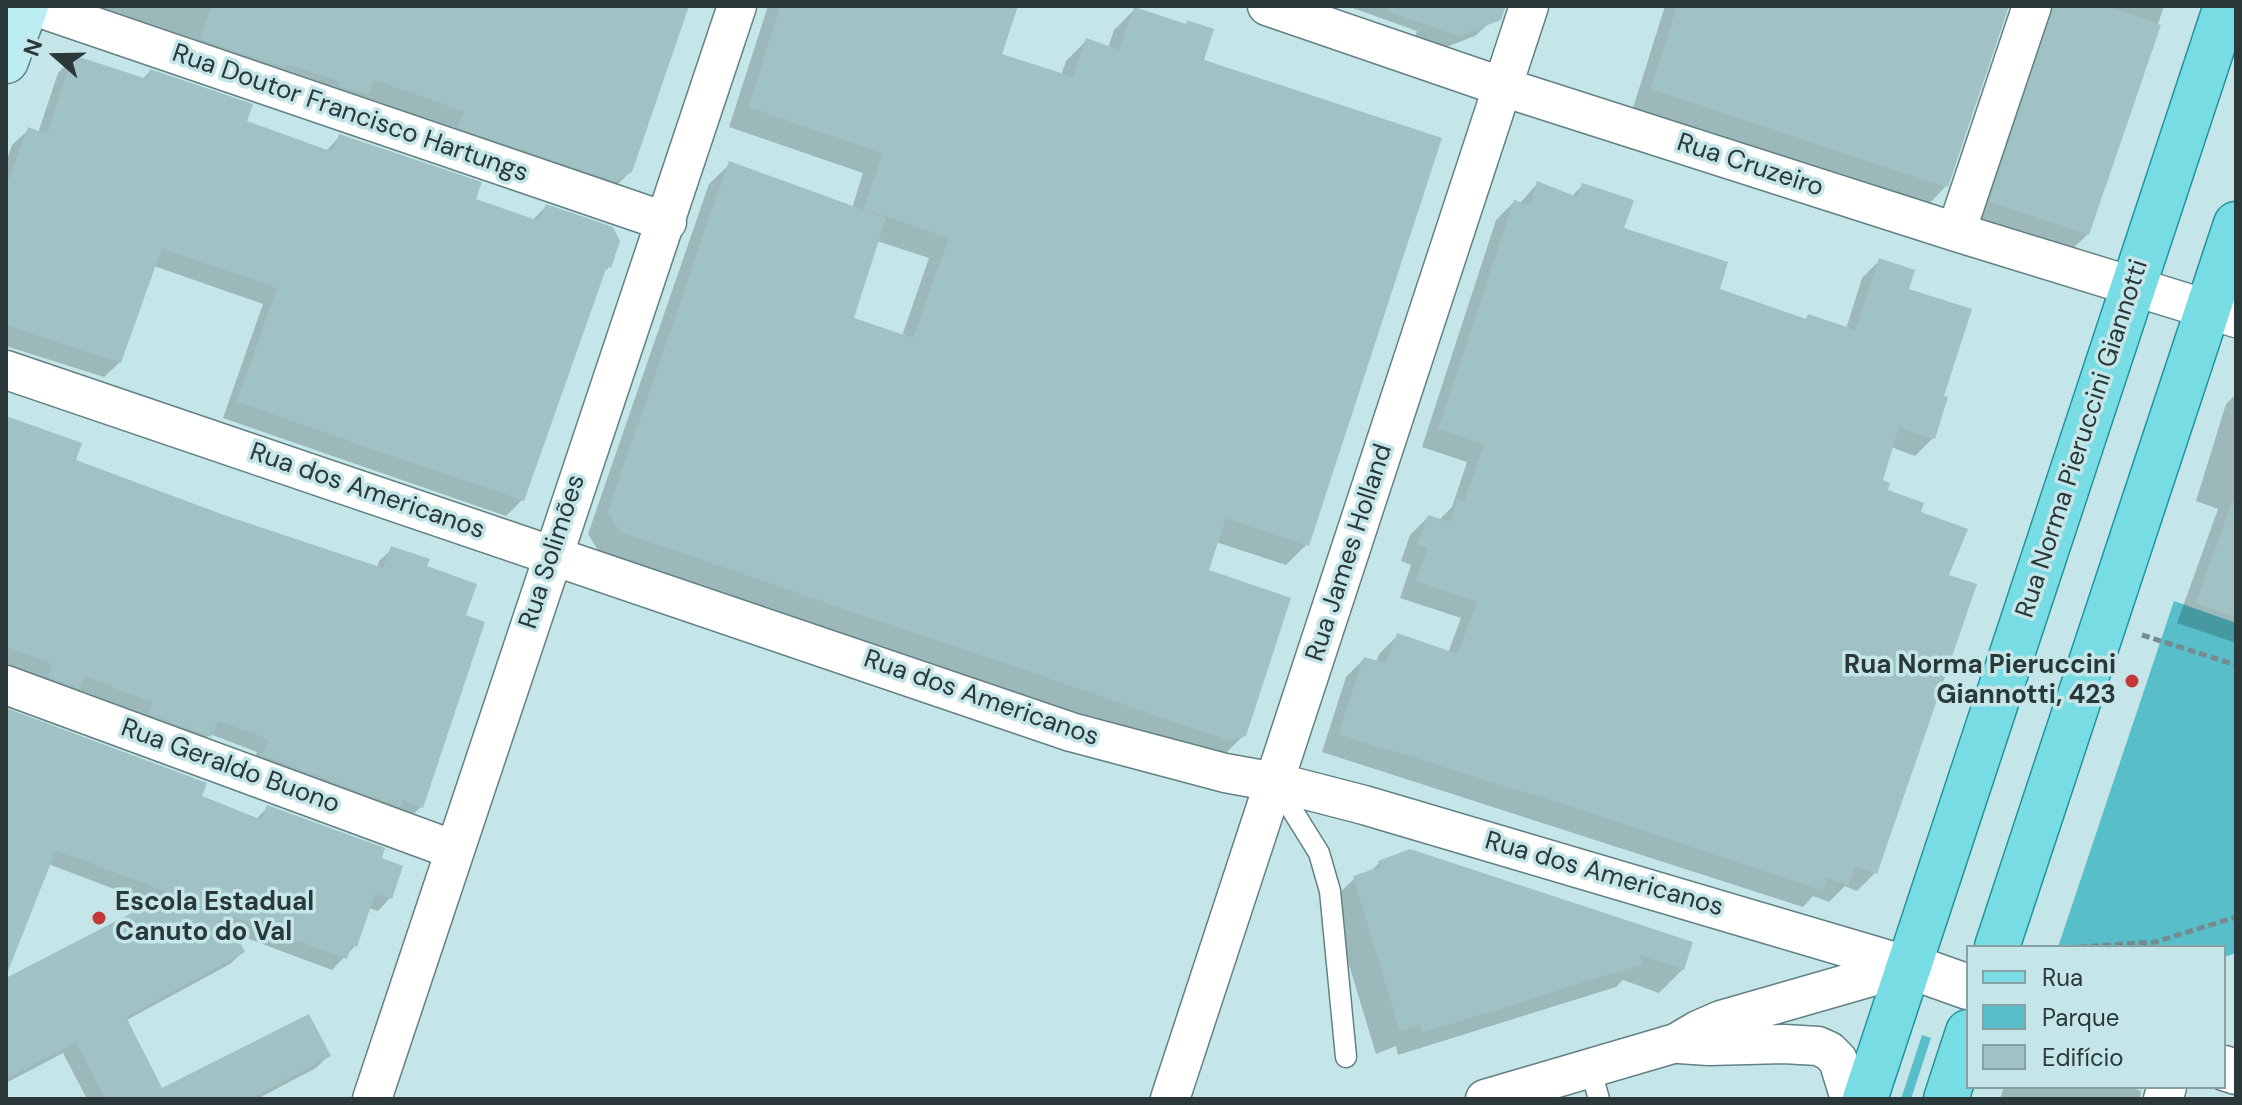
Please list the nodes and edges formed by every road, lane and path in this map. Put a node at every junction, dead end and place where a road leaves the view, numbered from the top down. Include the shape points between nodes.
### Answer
1 (26, 6) edge
2 (34, 6) edge
3 (737, 6) edge
4 (1267, 6) edge
5 (1529, 6) edge
6 (2032, 6) edge
7 (2226, 6) edge
8 (6, 61) edge
9 (1503, 87) junction
10 (667, 222) junction
11 (2236, 224) edge
12 (1956, 232) junction
13 (2134, 287) junction
14 (2222, 314) edge
15 (6, 370) edge
16 (553, 555) junction
17 (2137, 634) dead end
18 (2236, 665) edge
19 (6, 685) edge
20 (1275, 782) junction
21 (454, 850) junction
22 (2236, 917) edge
23 (1998, 945) edge
24 (2109, 945) edge
25 (1909, 966) junction
26 (1966, 986) edge
27 (1966, 1038) edge
28 (1676, 1043) junction
29 (1346, 1057) dead end
30 (1594, 1084) edge
31 (372, 1099) edge
32 (1170, 1099) edge
33 (1485, 1099) edge
34 (1850, 1099) edge
35 (1865, 1099) edge
36 (1946, 1099) edge

1 - 8 main road
2 - 10 street, Rua Doutor Francisco Hartungs
3 - 10 street, Rua Solimões
4 - 9 street, Rua Cruzeiro
5 - 9 street, Rua James Holland
6 - 12 street
7 - 13 main road, Rua Norma Pieruccini Giannotti
9 - 12 street, Rua Cruzeiro
9 - 20 street, Rua James Holland
10 - 16 street, Rua Solimões
11 - 14 main road
12 - 13 street, Rua Cruzeiro
13 - 14 street, Rua Cruzeiro
13 - 25 main road, Rua Norma Pieruccini Giannotti
14 - 23 main road
15 - 16 street, Rua dos Americanos
16 - 20 street, Rua dos Americanos via 1071,732
16 - 21 street, Rua Solimões
17 - 18 path
19 - 21 street, Rua Geraldo Buono
20 - 25 street, Rua dos Americanos
20 - 29 lane via 1319,853 1330,891
20 - 32 street, Rua James Holland
21 - 31 street, Rua Solimões
22 - 24 path via 2155,942
25 - 26 street, Rua dos Americanos
25 - 28 street via 1721,1020
25 - 35 main road, Rua Norma Pieruccini Giannotti
27 - 36 main road
28 - 30 street
28 - 34 street via 1818,1046 1838,1060
30 - 33 street

